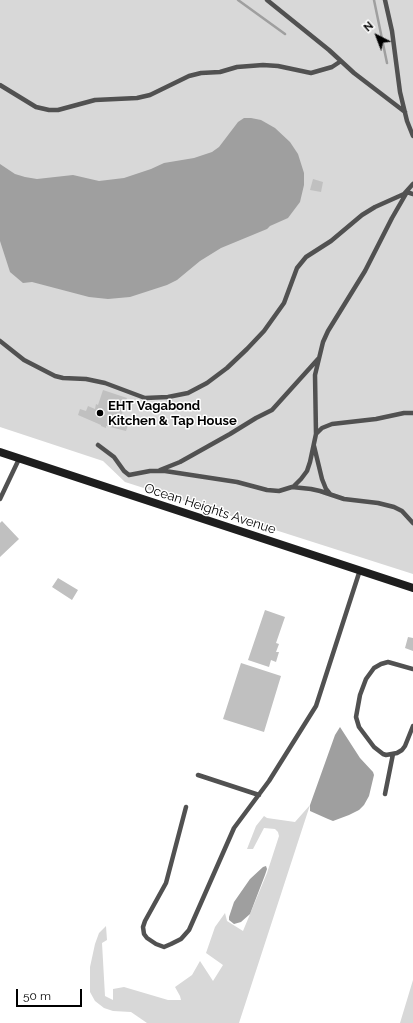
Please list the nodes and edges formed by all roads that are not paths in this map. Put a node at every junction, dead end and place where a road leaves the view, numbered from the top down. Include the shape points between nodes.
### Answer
1 (267, 0) edge
2 (386, 0) edge
3 (341, 61) junction
4 (0, 85) edge
5 (405, 112) junction
6 (413, 136) edge
7 (413, 184) edge
8 (407, 192) junction
9 (413, 194) edge
10 (0, 341) edge
11 (318, 358) junction
12 (413, 413) edge
13 (316, 434) junction
14 (314, 444) junction
15 (98, 445) dead end
16 (0, 452) edge
17 (19, 459) junction
18 (158, 470) junction
19 (293, 488) junction
20 (331, 495) junction
21 (0, 500) edge
22 (413, 523) edge
23 (360, 570) junction
24 (413, 588) edge
25 (413, 669) edge
26 (413, 726) edge
27 (393, 754) junction
28 (198, 775) dead end
29 (259, 794) junction
30 (385, 794) dead end
31 (186, 807) dead end

1 - 3 lane
2 - 5 lane
3 - 4 lane via 332,67 311,73 278,66 263,66 201,73 150,95 95,100 58,110 36,107
3 - 5 lane via 354,74
5 - 6 lane
7 - 8 lane
8 - 9 lane
8 - 10 lane via 375,207 306,257 297,268 284,303 261,335 226,368 207,383 188,393 145,398 105,383 55,376 24,360
8 - 11 lane via 362,277 326,336
11 - 13 lane via 315,375
11 - 18 lane via 275,409 186,458
12 - 13 lane via 332,424
13 - 14 lane
14 - 19 lane via 307,471
14 - 20 lane via 322,479
15 - 18 lane via 114,457 129,475
16 - 17 main road, Ocean Heights Avenue
17 - 21 lane
17 - 23 main road, Ocean Heights Avenue
18 - 19 lane via 237,482 267,490
19 - 20 lane
20 - 22 lane via 394,507 402,511
23 - 24 main road, Ocean Heights Avenue
23 - 29 lane via 316,706
25 - 27 lane via 392,662 380,664 368,675 360,695 356,717 359,727 379,751 386,755
26 - 27 lane via 405,746
27 - 30 lane
28 - 29 lane
29 - 31 lane via 234,828 189,930 181,939 164,947 150,941 144,934 143,927 166,883

